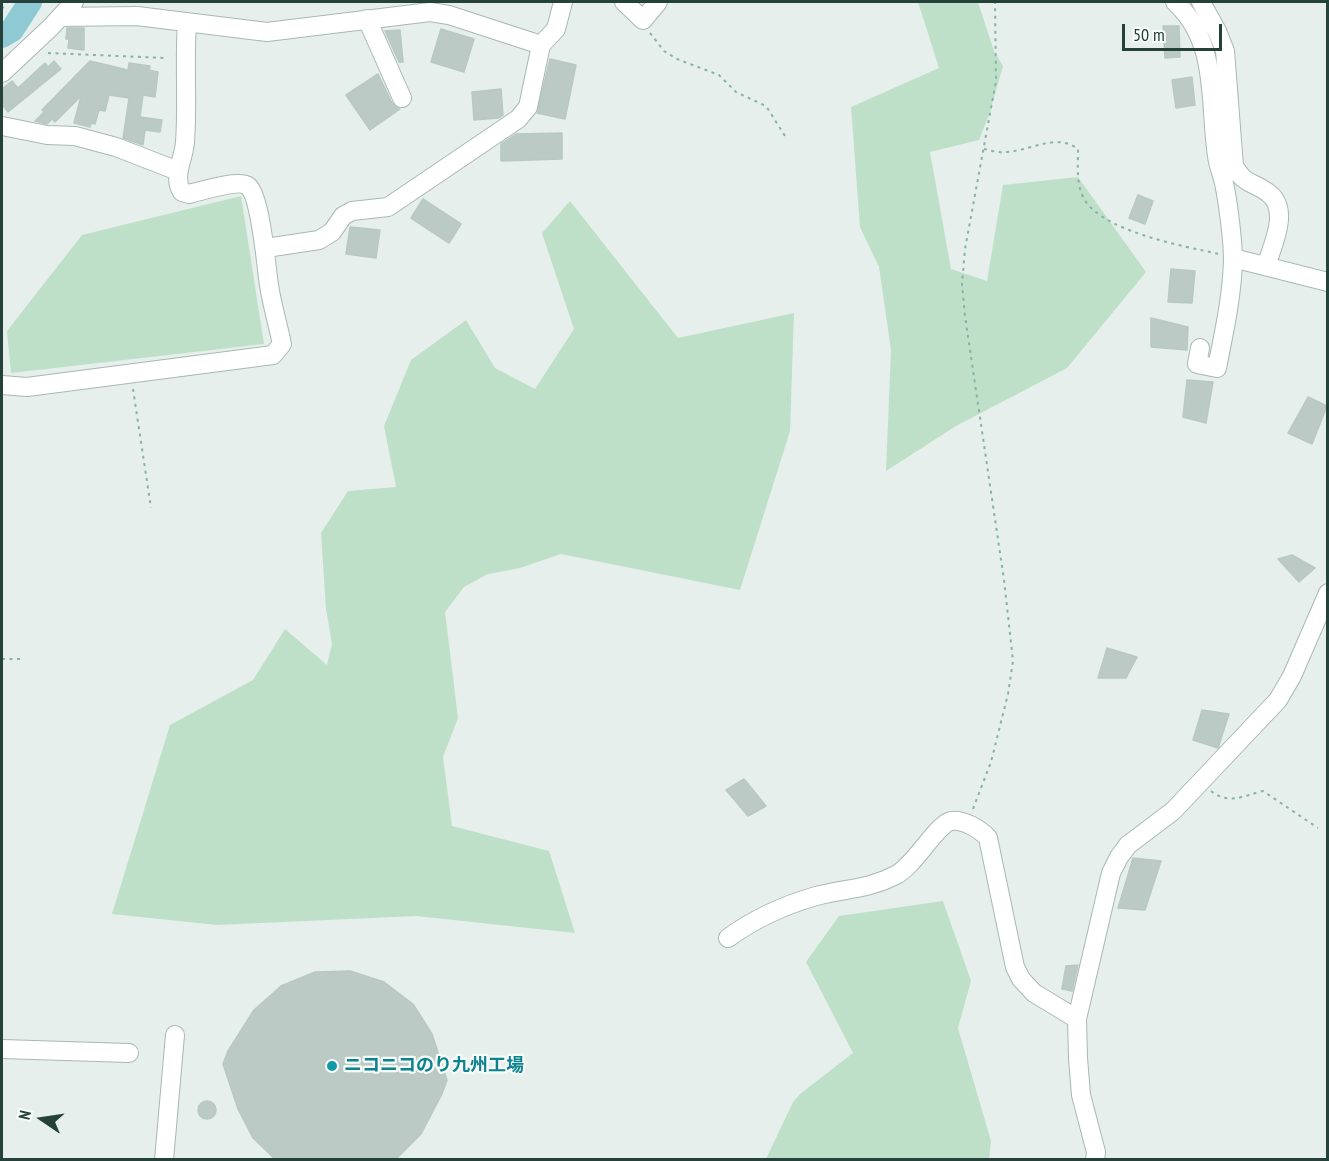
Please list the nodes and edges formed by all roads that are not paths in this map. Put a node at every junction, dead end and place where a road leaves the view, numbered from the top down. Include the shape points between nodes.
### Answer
1 (74, 2) edge
2 (563, 2) edge
3 (624, 2) edge
4 (658, 2) edge
5 (1175, 2) edge
6 (1201, 2) edge
7 (426, 7) edge
8 (60, 17) junction
9 (367, 19) junction
10 (187, 23) junction
11 (541, 45) junction
12 (2, 73) edge
13 (402, 98) dead end
14 (2, 126) edge
15 (178, 171) junction
16 (266, 248) junction
17 (1233, 258) junction
18 (1266, 266) junction
19 (1328, 282) edge
20 (1200, 348) dead end
21 (2, 385) edge
22 (1328, 593) edge
23 (728, 938) dead end
24 (1077, 1019) junction
25 (175, 1035) dead end
26 (2, 1049) edge
27 (129, 1053) dead end
28 (164, 1160) edge
29 (1095, 1160) edge

1 - 8 street
2 - 11 street via 556,29
3 - 4 street via 643,20
5 - 17 street via 1196,29 1206,52
6 - 18 street via 1225,51 1234,166 1241,179 1277,200 1280,218
7 - 9 street
7 - 11 street
8 - 10 street via 137,16
8 - 12 street
9 - 10 street via 267,32
9 - 13 street
10 - 15 street via 185,143
11 - 16 street via 528,107 518,119 388,207 352,211 343,216 333,232 319,240
14 - 15 street via 75,136
15 - 16 street via 178,186 189,194 239,183 248,186
16 - 21 street via 269,286 282,344 273,355 27,387
17 - 18 street
17 - 20 street via 1229,310 1216,368 1197,364
18 - 19 street
22 - 24 street via 1278,700 1173,811 1128,845 1119,857 1109,883
23 - 24 street via 775,911 815,896 868,887 900,873 945,823 954,820 982,831 988,838 1010,947 1022,979 1034,993
24 - 29 street via 1081,1095
25 - 28 street
26 - 27 street

